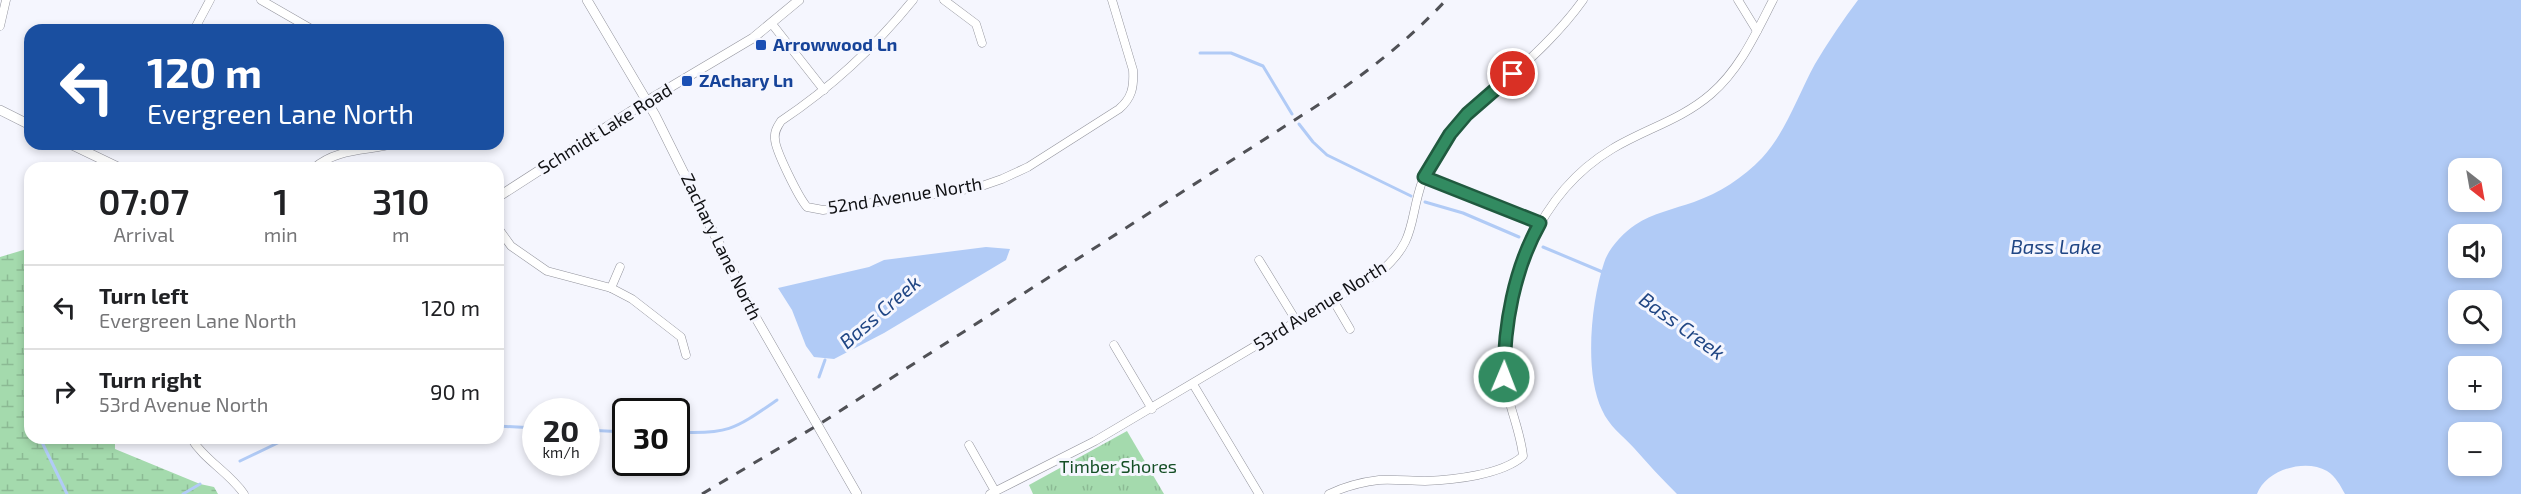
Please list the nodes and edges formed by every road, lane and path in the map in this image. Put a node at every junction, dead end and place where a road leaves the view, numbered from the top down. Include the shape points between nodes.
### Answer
1 (6, 0) edge
2 (210, 0) edge
3 (261, 0) edge
4 (587, 0) edge
5 (799, 0) edge
6 (913, 0) edge
7 (944, 0) edge
8 (1112, 0) edge
9 (1583, 0) edge
10 (1738, 0) edge
11 (1773, 0) edge
12 (197, 24) edge
13 (303, 24) edge
14 (772, 24) junction
15 (0, 26) edge
16 (1757, 31) junction
17 (982, 43) dead end
18 (824, 90) junction
19 (647, 101) junction
20 (0, 110) edge
21 (24, 122) edge
22 (82, 150) edge
23 (354, 150) edge
24 (108, 162) edge
25 (324, 162) edge
26 (1424, 177) junction
27 (504, 193) edge
28 (1540, 223) junction
29 (504, 236) edge
30 (1259, 260) dead end
31 (620, 267) dead end
32 (611, 288) junction
33 (1333, 300) junction
34 (1297, 322) junction
35 (1350, 329) dead end
36 (1114, 345) dead end
37 (686, 355) dead end
38 (1193, 384) junction
39 (1152, 409) junction
40 (195, 444) edge
41 (969, 445) dead end
42 (993, 492) edge
43 (244, 494) edge
44 (857, 494) edge
45 (1259, 494) edge
46 (1329, 494) edge

1 - 15 street
2 - 12 street
3 - 13 street
4 - 19 street, Zachary Lane North
5 - 14 street, Schmidt Lake Road
6 - 18 street via 886,34
7 - 17 street via 975,24
8 - 18 street, 52nd Avenue North via 1133,70 1133,88 1127,102 1028,167 976,188 807,207 775,144 777,128
9 - 26 street, 53rd Avenue North via 1526,64 1467,114
10 - 16 street
11 - 16 street
14 - 18 street
14 - 19 street, Schmidt Lake Road
16 - 28 street via 1713,93 1676,120 1593,161 1573,179
19 - 27 street, Schmidt Lake Road
19 - 44 street, Zachary Lane North via 756,318
20 - 21 street
22 - 24 street
23 - 25 street
26 - 28 street
26 - 33 street, 53rd Avenue North via 1401,252 1380,272
28 - 46 street via 1528,243 1505,339 1504,377 1523,456 1514,464 1468,476 1426,481 1379,480
29 - 32 street via 511,246 547,271
30 - 34 street
31 - 32 street
32 - 37 street via 632,299 681,337
33 - 34 street, 53rd Avenue North
33 - 35 street
34 - 38 street, 53rd Avenue North
36 - 39 street
38 - 39 street, 53rd Avenue North
38 - 45 street
39 - 42 street, 53rd Avenue North
40 - 43 street
41 - 42 street

